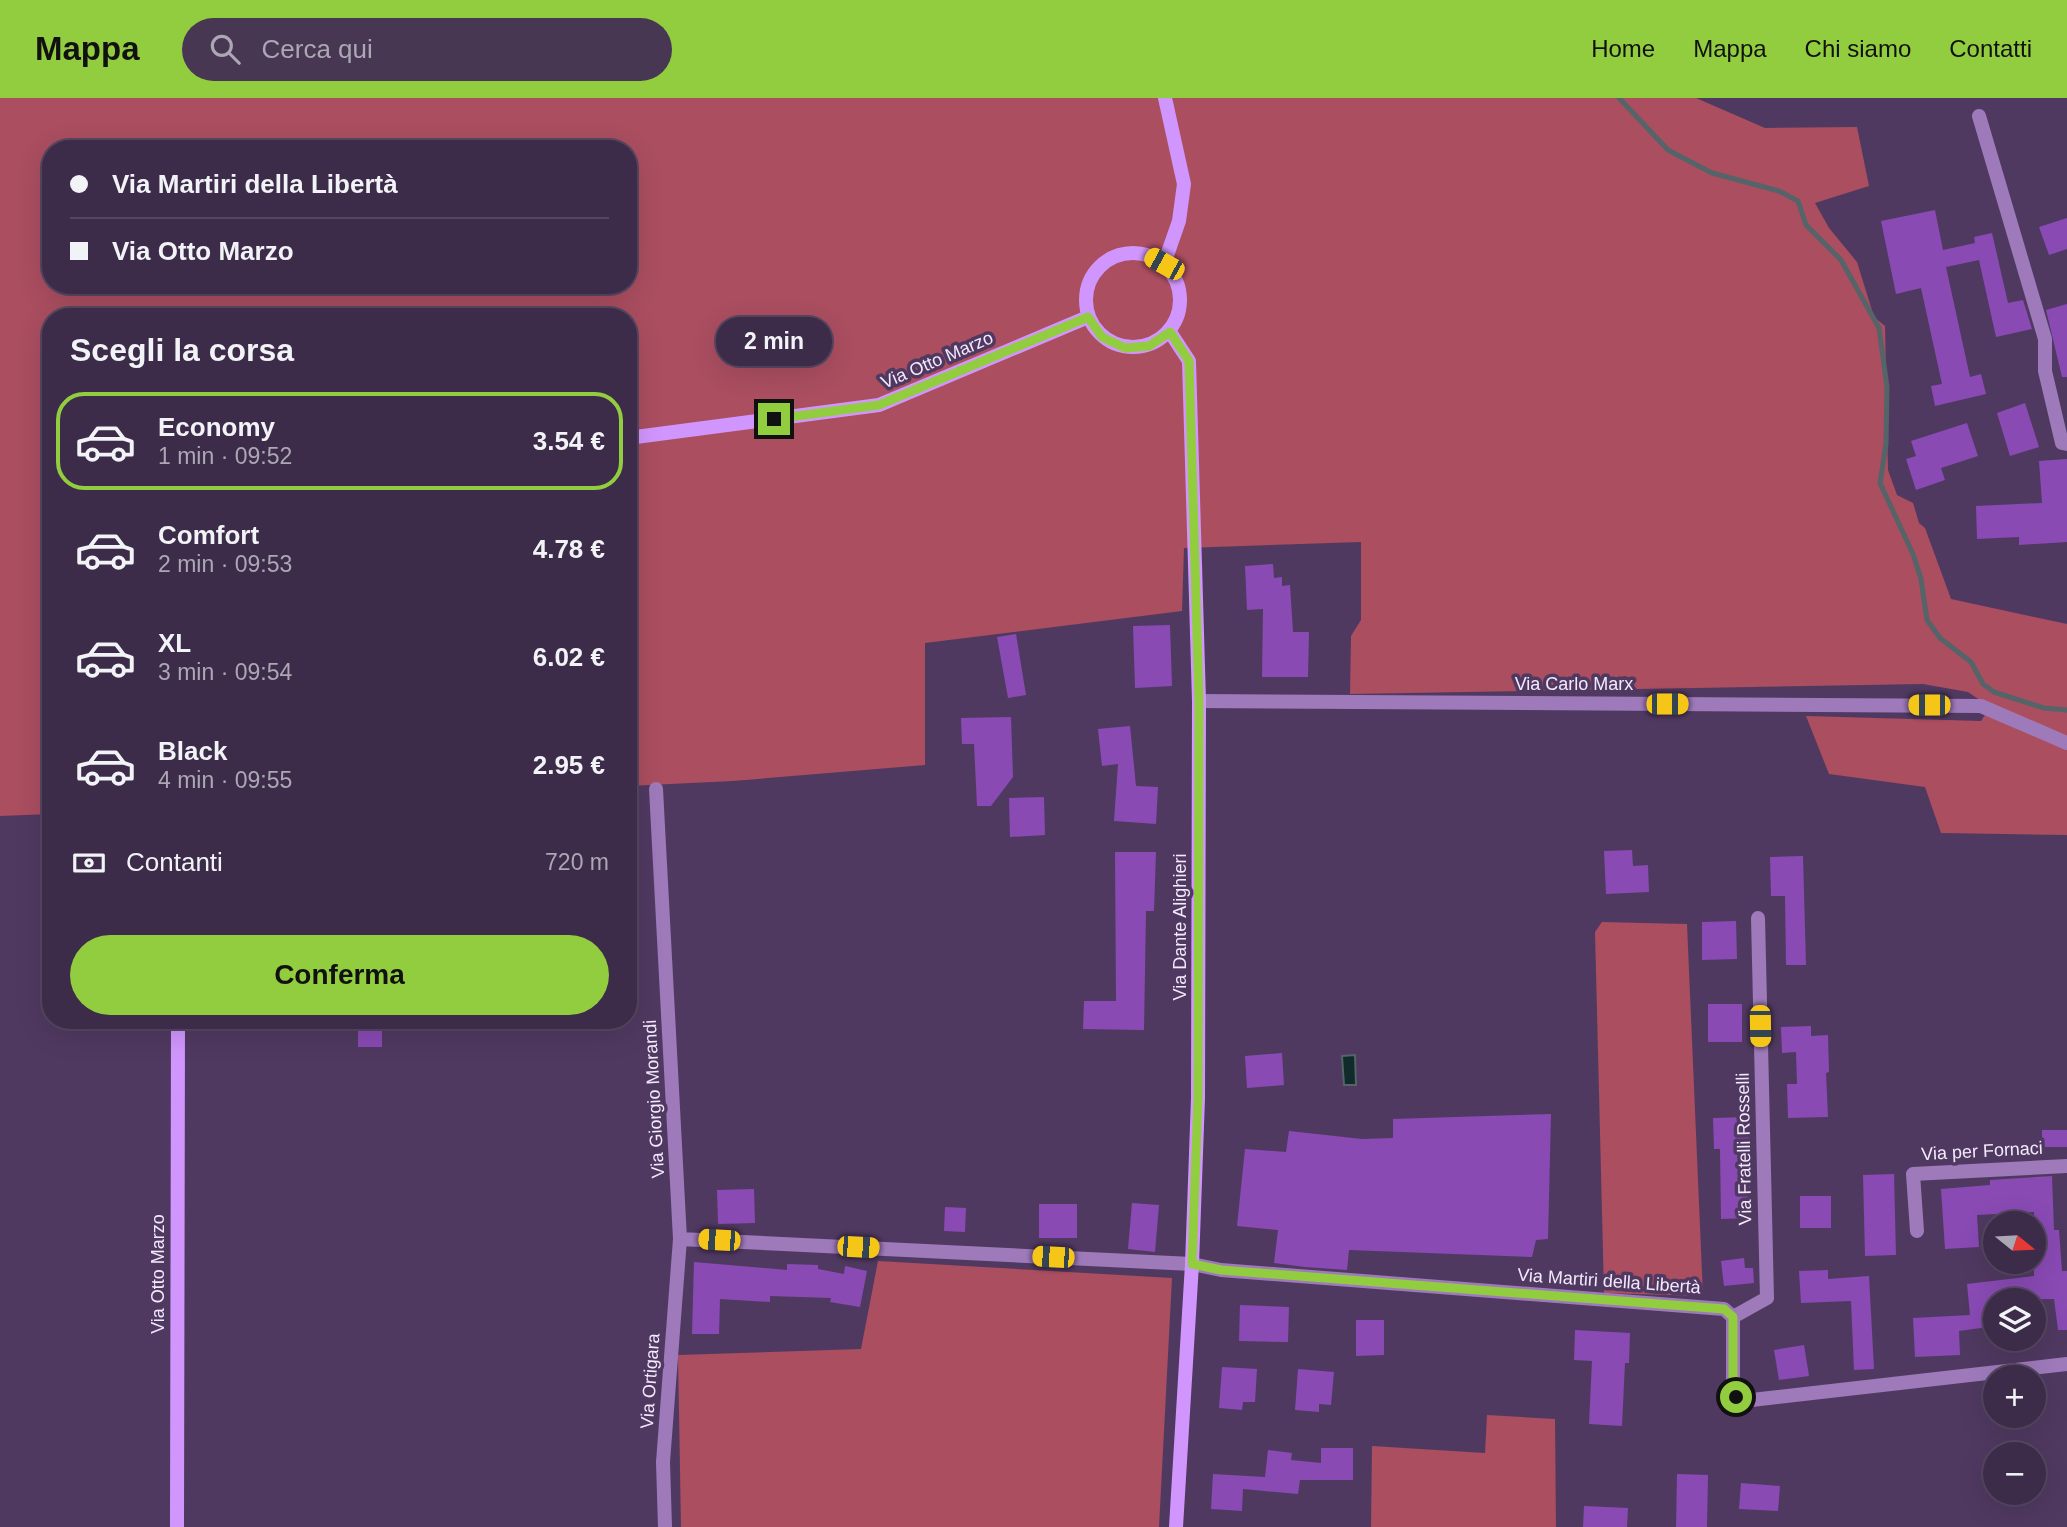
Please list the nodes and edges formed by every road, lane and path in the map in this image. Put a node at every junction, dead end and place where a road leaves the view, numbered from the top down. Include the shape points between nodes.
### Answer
1 (1165, 98) edge
2 (1979, 116) dead end
3 (1164, 264) junction
4 (1088, 317) junction
5 (1170, 332) junction
6 (637, 437) edge
7 (2067, 444) edge
8 (1199, 701) junction
9 (2067, 743) edge
10 (656, 789) dead end
11 (1758, 918) dead end
12 (178, 1029) edge
13 (2067, 1166) edge
14 (1917, 1231) dead end
15 (680, 1239) junction
16 (1192, 1264) junction
17 (1733, 1317) junction
18 (2067, 1364) edge
19 (177, 1527) edge
20 (665, 1527) edge
21 (1176, 1527) edge

1 - 3 street via 1184,184 1179,221
2 - 7 street via 2045,339 2045,371 2062,443
3 - 4 street via 1147,254 1128,253 1110,259 1093,274 1086,295
3 - 5 street via 1179,285 1181,309
4 - 5 street via 1102,337 1125,348 1149,346
4 - 6 street, Via Otto Marzo via 879,405
5 - 8 street, Via Dante Alighieri via 1189,361
8 - 9 street, Via Carlo Marx via 1981,706
8 - 16 street, Via Dante Alighieri via 1199,1073
10 - 15 street, Via Giorgio Morandi
11 - 17 street, Via Fratelli Rosselli via 1767,1298
12 - 19 street, Via Otto Marzo
13 - 14 street, Via per Fornaci via 1913,1174
15 - 16 street, Via Martiri della Libertà
15 - 20 street, Via Ortigara via 663,1462
16 - 17 street, Via Martiri della Libertà via 1221,1270 1724,1309
16 - 21 street, Via Dante Alighieri
17 - 18 street via 1733,1388 1743,1402

